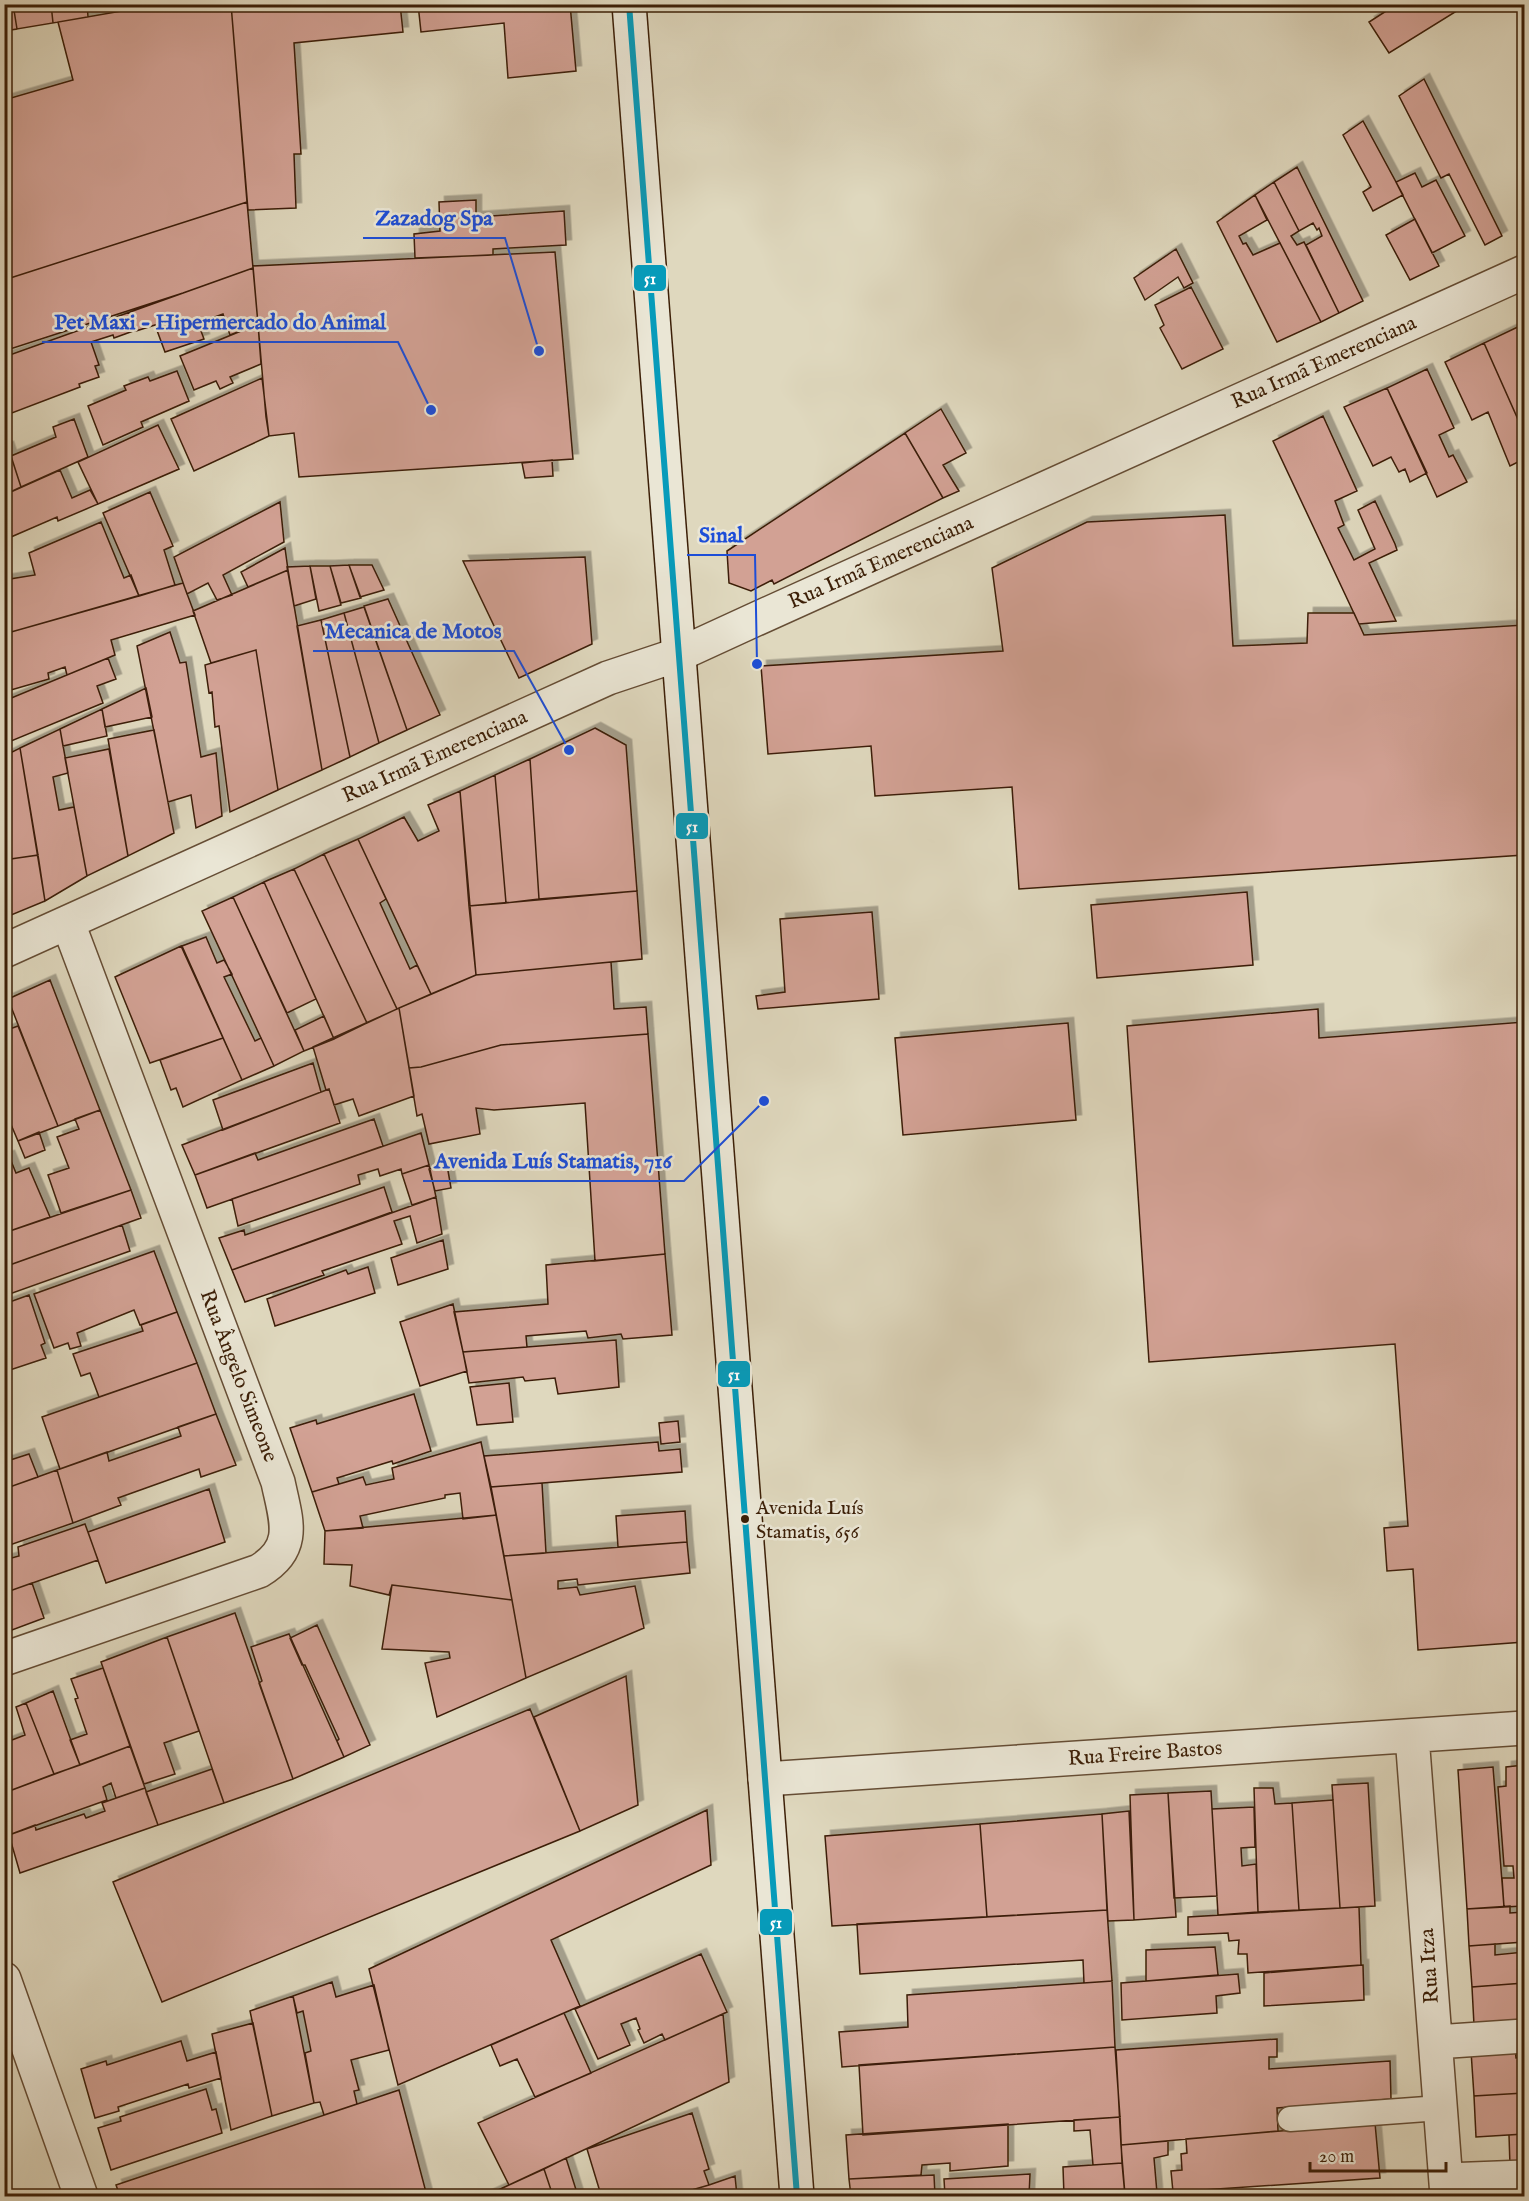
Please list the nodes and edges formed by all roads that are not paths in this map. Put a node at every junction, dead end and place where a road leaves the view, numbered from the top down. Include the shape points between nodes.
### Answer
1 (629, 4) edge
2 (1524, 272) edge
3 (680, 654) junction
4 (68, 923) junction
5 (4, 951) edge
6 (4, 1659) edge
7 (1524, 1728) edge
8 (1412, 1736) junction
9 (765, 1779) junction
10 (4, 1979) edge
11 (1524, 2036) edge
12 (1436, 2042) junction
13 (1440, 2108) junction
14 (1290, 2119) dead end
15 (1524, 2177) edge
16 (1447, 2188) edge
17 (81, 2196) edge
18 (797, 2196) edge

1 - 3 street
2 - 3 street, Rua Irmã Emerenciana
3 - 4 street, Rua Irmã Emerenciana via 608,678
3 - 9 street
4 - 5 street, Rua Irmã Emerenciana
4 - 6 street, Rua Ângelo Simeone via 278,1482 287,1523 284,1547 274,1563 259,1571
7 - 8 street, Rua Freire Bastos
8 - 9 street, Rua Freire Bastos
8 - 12 street, Rua Itza
9 - 18 street
10 - 17 street
11 - 12 street
12 - 13 street, Rua Itza
13 - 14 lane
13 - 16 street, Rua Itza
15 - 16 street

